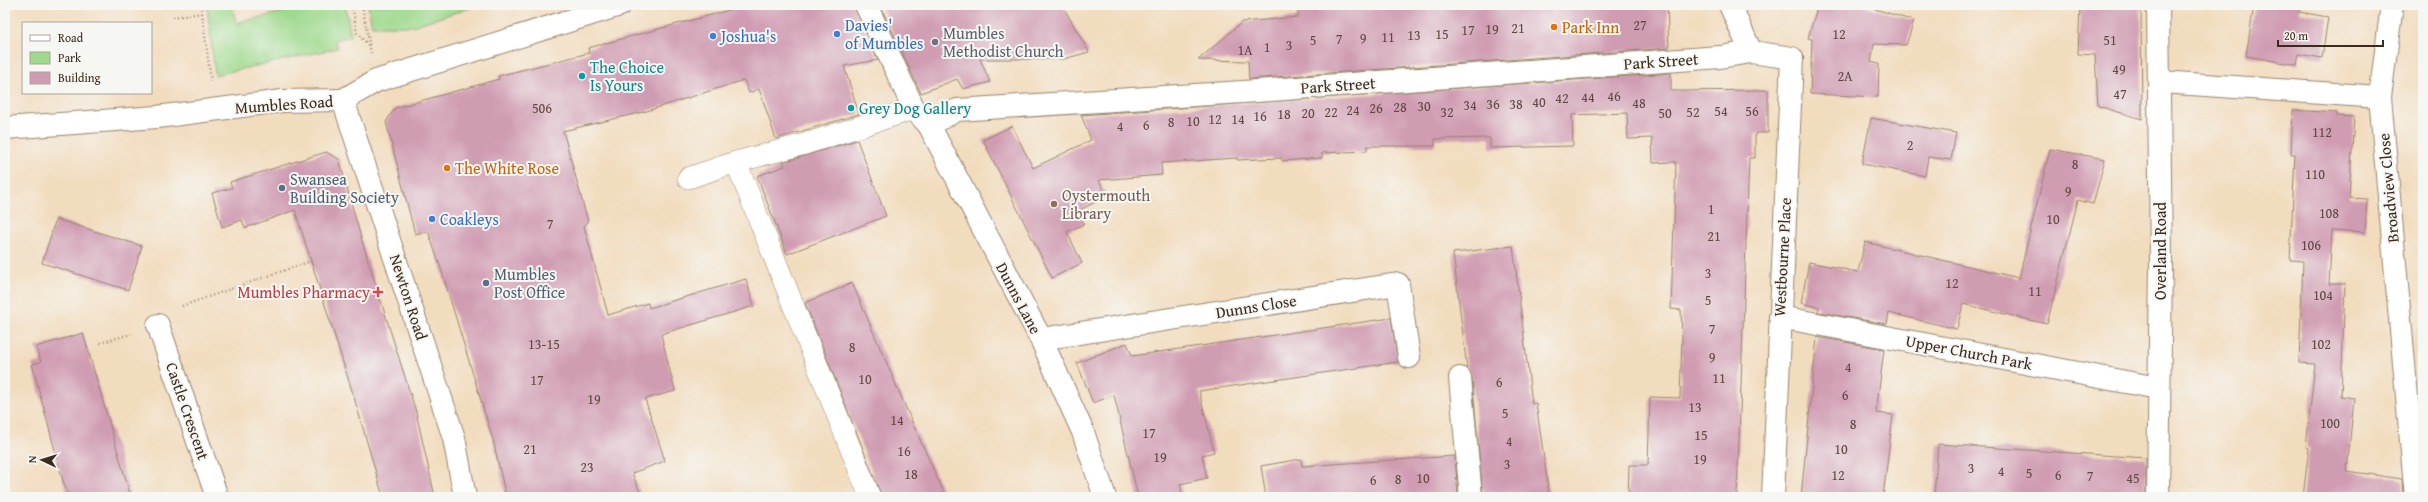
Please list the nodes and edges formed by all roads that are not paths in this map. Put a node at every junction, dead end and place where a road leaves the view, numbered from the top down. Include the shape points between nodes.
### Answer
1 (620, 5) edge
2 (866, 5) edge
3 (1730, 5) edge
4 (2158, 5) edge
5 (2392, 5) edge
6 (1751, 52) junction
7 (2160, 82) junction
8 (2380, 97) junction
9 (343, 100) junction
10 (914, 109) junction
11 (928, 125) junction
12 (5, 128) edge
13 (736, 162) junction
14 (688, 178) dead end
15 (1780, 316) junction
16 (158, 325) road end
17 (1041, 339) junction
18 (1409, 357) dead end
19 (1460, 378) dead end
20 (2158, 388) junction
21 (217, 497) edge
22 (465, 497) edge
23 (870, 497) edge
24 (1105, 497) edge
25 (1471, 497) edge
26 (1773, 497) edge
27 (2158, 497) edge
28 (2416, 497) edge

1 - 9 street, Mumbles Road via 376,81
2 - 10 street, Dunns Lane
3 - 6 street
4 - 7 street, Overland Road
5 - 8 street, Broadview Close
6 - 11 street, Park Street via 1720,57 1251,92 957,110
6 - 15 street, Westbourne Place via 1792,58
7 - 8 street
7 - 20 street, Overland Road
8 - 28 street, Broadview Close
9 - 12 street, Mumbles Road via 282,101 157,117
9 - 22 street, Newton Road via 454,438
10 - 11 street, Dunns Lane
10 - 13 lane via 806,144
11 - 17 street, Dunns Lane
13 - 14 lane
13 - 23 lane
15 - 20 street, Upper Church Park
15 - 26 street, Westbourne Place
16 - 21 street, Castle Crescent
17 - 18 street, Dunns Close via 1398,284
17 - 24 street, Dunns Lane via 1083,432
19 - 25 street
20 - 27 street, Overland Road

